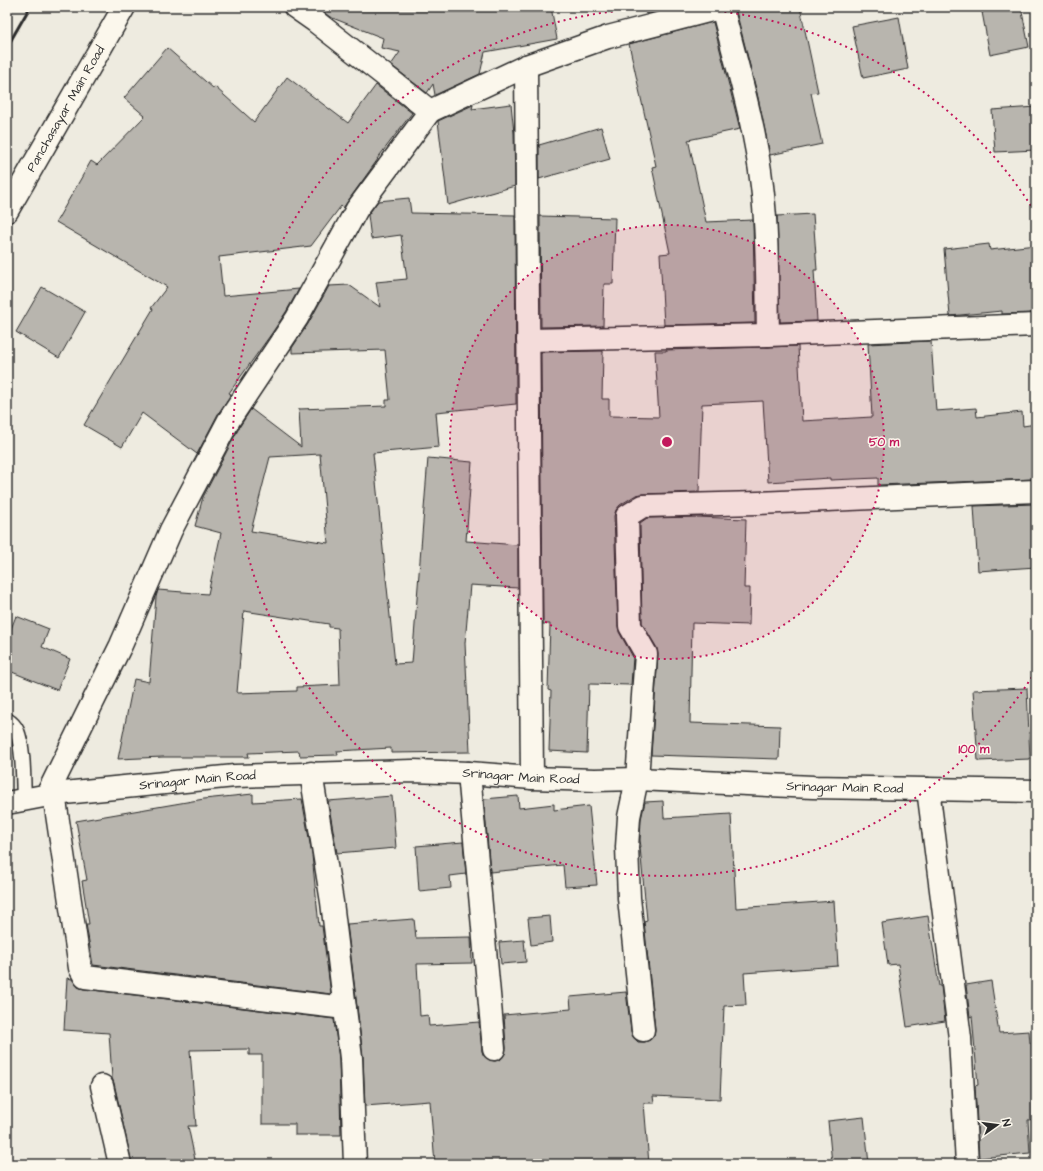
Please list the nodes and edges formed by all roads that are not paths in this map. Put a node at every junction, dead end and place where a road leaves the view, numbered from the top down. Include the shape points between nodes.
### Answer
1 (124, 7) edge
2 (294, 7) edge
3 (723, 7) edge
4 (319, 14) edge
5 (526, 66) junction
6 (430, 111) junction
7 (7, 211) edge
8 (1036, 325) edge
9 (768, 335) junction
10 (528, 340) junction
11 (1036, 491) edge
12 (7, 720) edge
13 (311, 773) junction
14 (470, 773) junction
15 (532, 778) junction
16 (637, 779) junction
17 (928, 789) junction
18 (1036, 791) edge
19 (51, 794) junction
20 (16, 801) edge
21 (345, 1008) junction
22 (644, 1030) dead end
23 (494, 1049) dead end
24 (102, 1086) dead end
25 (120, 1164) edge
26 (355, 1164) edge
27 (967, 1164) edge

1 - 7 street, Panchasayar Main Road
2 - 4 street
3 - 5 street via 608,37
3 - 9 street via 754,133 762,186 767,258
4 - 6 street
5 - 6 street
5 - 10 street
6 - 19 street via 357,209 297,318 229,420 171,530 121,645
8 - 9 street
9 - 10 street
10 - 15 street
11 - 16 street via 643,506 627,516 630,626 646,654
12 - 20 lane via 17,731 20,744
13 - 14 street, Srinagar Main Road
13 - 19 street, Srinagar Main Road via 235,776
13 - 21 street via 332,902
14 - 15 street, Srinagar Main Road
14 - 23 street
15 - 16 street, Srinagar Main Road
16 - 17 street, Srinagar Main Road
16 - 22 street via 629,817 627,847 629,898
17 - 18 street, Srinagar Main Road
17 - 27 street via 960,1038
19 - 20 street, Srinagar Main Road
19 - 21 street via 80,968 85,977
21 - 26 street
24 - 25 street

